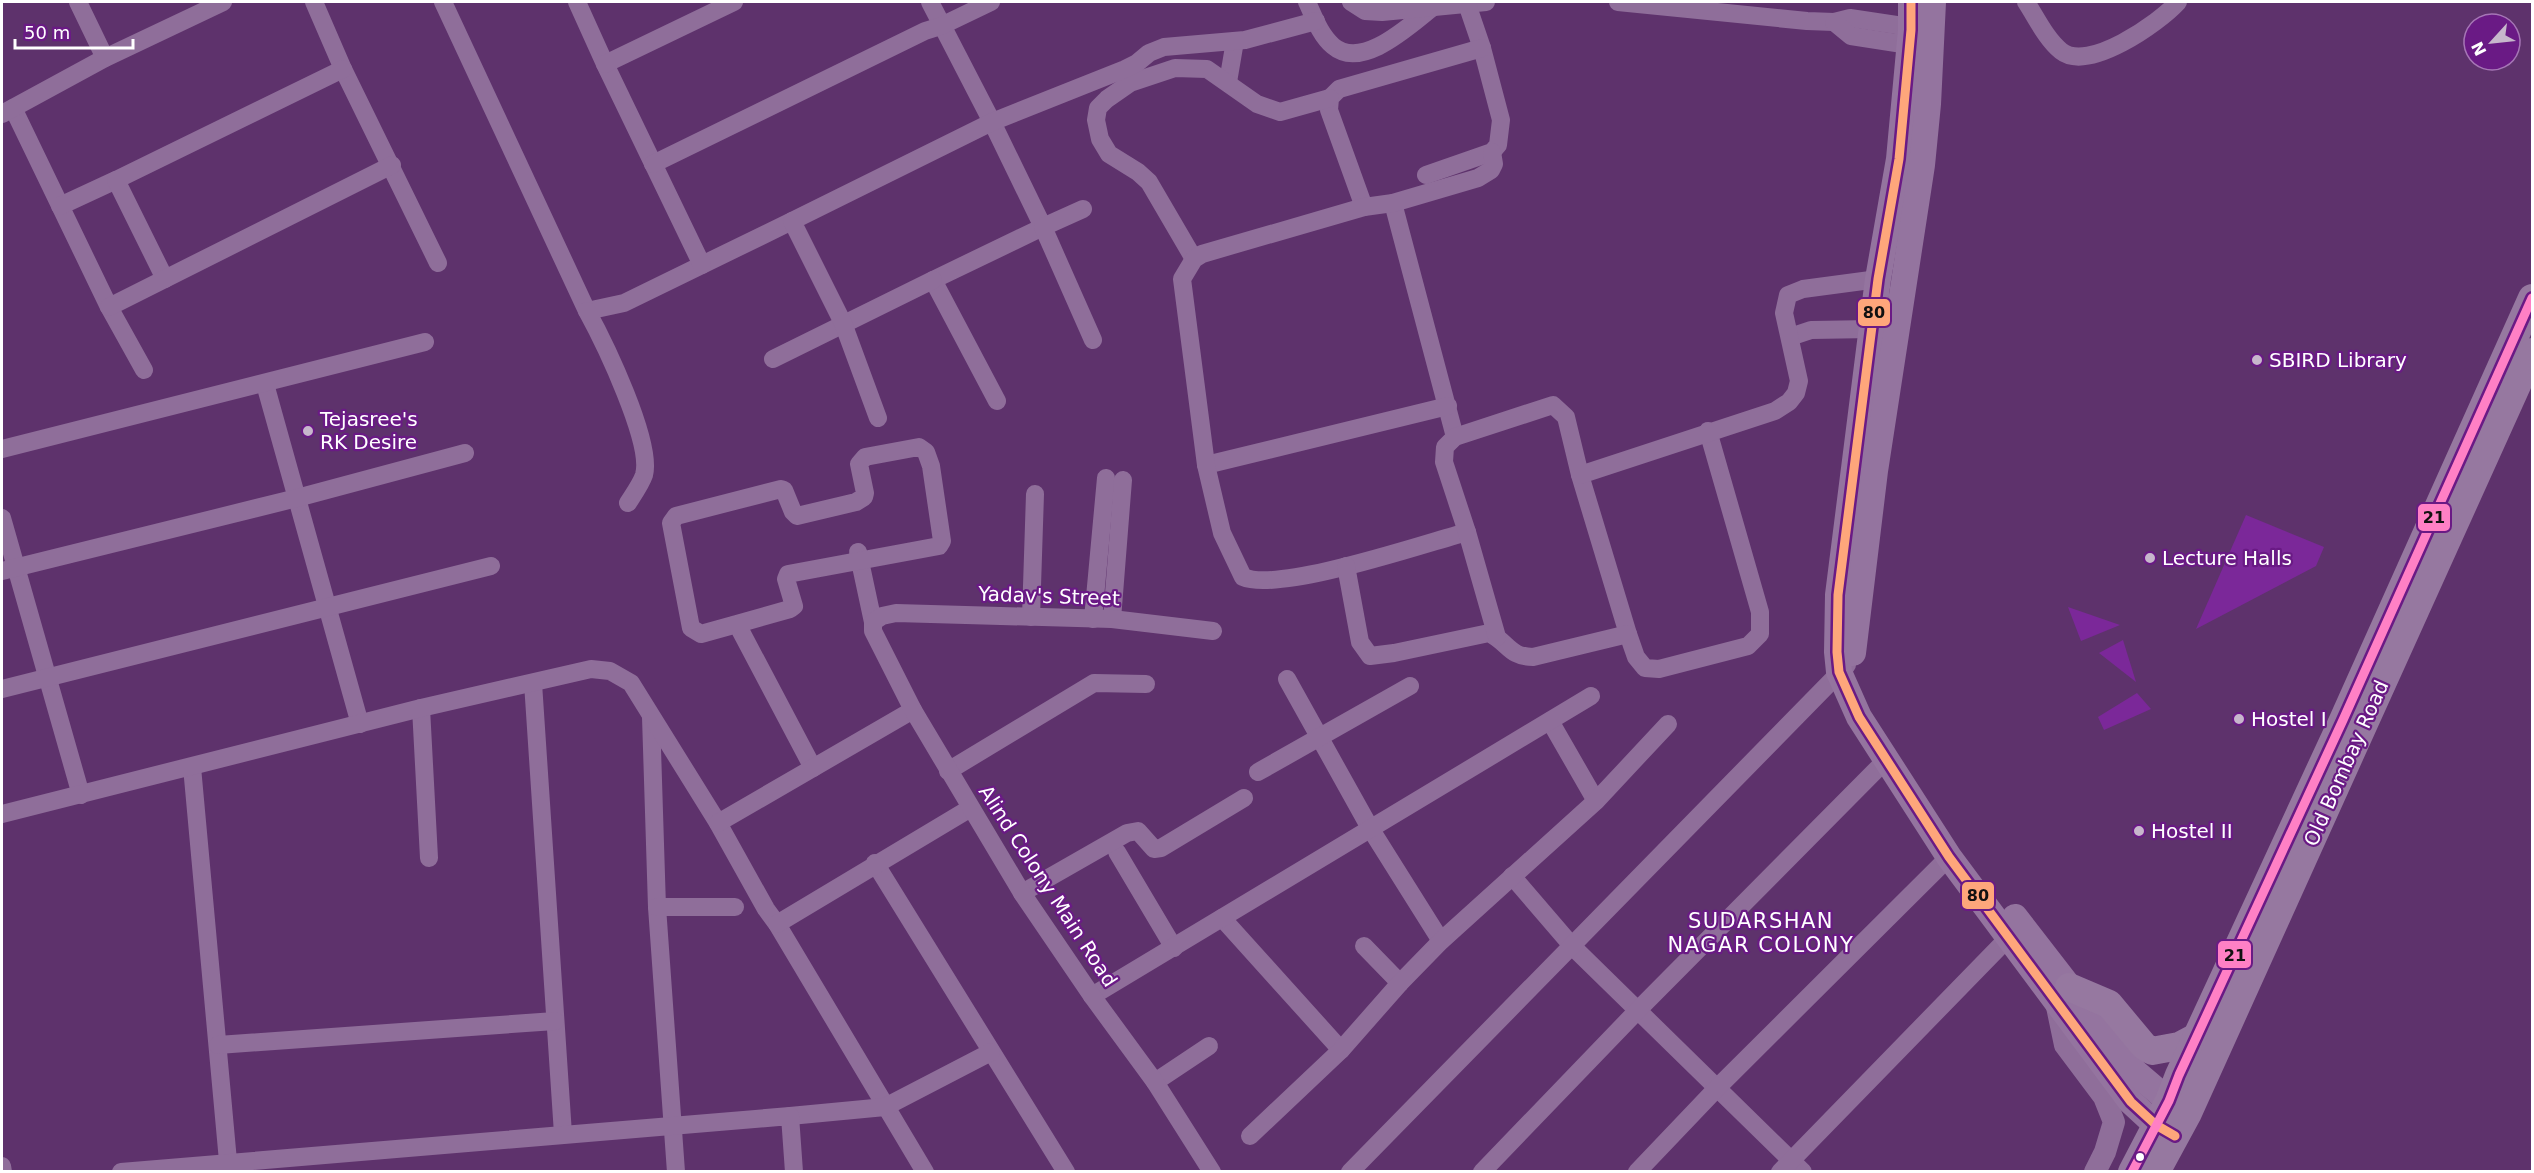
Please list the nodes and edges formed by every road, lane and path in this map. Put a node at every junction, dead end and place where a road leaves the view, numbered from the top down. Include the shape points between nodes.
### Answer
1 (78, 2) edge
2 (223, 2) edge
3 (314, 2) edge
4 (443, 2) edge
5 (578, 2) edge
6 (734, 2) edge
7 (930, 2) edge
8 (991, 2) edge
9 (1307, 2) edge
10 (1351, 2) edge
11 (1486, 2) edge
12 (1618, 2) edge
13 (1911, 2) edge
14 (1933, 2) edge
15 (2026, 2) edge
16 (2178, 2) edge
17 (1467, 4) junction
18 (1432, 8) junction
19 (1316, 21) junction
20 (941, 26) junction
21 (1918, 34) junction
22 (1235, 41) junction
23 (1207, 43) junction
24 (1482, 48) junction
25 (105, 57) junction
26 (605, 64) junction
27 (343, 69) junction
28 (1199, 69) junction
29 (1228, 82) junction
30 (1330, 98) junction
31 (7, 111) edge
32 (992, 122) junction
33 (1492, 153) junction
34 (653, 164) junction
35 (392, 165) junction
36 (1426, 175) dead end
37 (116, 180) junction
38 (1393, 203) junction
39 (60, 206) junction
40 (1364, 207) junction
41 (1083, 209) dead end
42 (792, 221) junction
43 (1043, 227) junction
44 (1194, 259) junction
45 (438, 263) dead end
46 (702, 265) junction
47 (165, 279) junction
48 (1878, 279) junction
49 (933, 280) junction
50 (2532, 298) edge
51 (109, 307) junction
52 (587, 311) junction
53 (843, 323) junction
54 (1872, 329) junction
55 (1790, 337) junction
56 (1093, 340) dead end
57 (425, 342) dead end
58 (2532, 352) edge
59 (773, 359) dead end
60 (144, 370) dead end
61 (265, 384) junction
62 (997, 401) dead end
63 (1448, 406) junction
64 (878, 418) dead end
65 (1708, 431) junction
66 (1455, 437) junction
67 (2, 448) edge
68 (465, 453) dead end
69 (1206, 465) junction
70 (1580, 475) junction
71 (1114, 479) dead end
72 (1035, 494) dead end
73 (297, 498) junction
74 (628, 503) dead end
75 (2, 518) edge
76 (1467, 532) junction
77 (859, 557) junction
78 (491, 566) dead end
79 (1346, 566) junction
80 (9, 569) edge
81 (1851, 572) junction
82 (327, 606) junction
83 (1031, 617) junction
84 (877, 619) junction
85 (1102, 619) junction
86 (737, 624) junction
87 (1214, 630) dead end
88 (1628, 634) junction
89 (1497, 636) junction
90 (1847, 665) junction
91 (47, 678) junction
92 (1287, 679) dead end
93 (533, 683) junction
94 (1146, 684) dead end
95 (1410, 686) dead end
96 (2, 689) edge
97 (1591, 696) dead end
98 (421, 708) junction
99 (913, 710) junction
100 (651, 715) junction
101 (1550, 721) junction
102 (360, 724) junction
103 (1668, 724) dead end
104 (1319, 738) junction
105 (1886, 760) junction
106 (192, 767) junction
107 (813, 768) junction
108 (948, 771) junction
109 (1258, 772) dead end
110 (81, 795) junction
111 (1244, 798) dead end
112 (1596, 801) junction
113 (969, 809) junction
114 (2, 814) edge
115 (718, 823) junction
116 (1370, 828) junction
117 (1117, 852) dead end
118 (1949, 857) junction
119 (429, 858) dead end
120 (875, 863) junction
121 (1512, 876) junction
122 (1022, 893) junction
123 (657, 907) junction
124 (735, 908) dead end
125 (1222, 918) junction
126 (777, 924) junction
127 (2009, 937) junction
128 (1441, 941) junction
129 (1364, 946) dead end
130 (1573, 946) junction
131 (1174, 948) junction
132 (1400, 983) junction
133 (2063, 994) junction
134 (1092, 996) junction
135 (1638, 1010) junction
136 (555, 1021) junction
137 (2196, 1037) junction
138 (218, 1045) junction
139 (1209, 1046) dead end
140 (1341, 1050) junction
141 (991, 1053) junction
142 (1155, 1082) junction
143 (1718, 1087) junction
144 (885, 1107) junction
145 (790, 1116) junction
146 (2172, 1119) junction
147 (674, 1125) junction
148 (563, 1134) junction
149 (1251, 1136) dead end
150 (2, 1166) edge
151 (229, 1167) edge
152 (1791, 1168) edge
153 (3, 1172) edge
154 (121, 1172) edge
155 (676, 1172) edge
156 (794, 1172) edge
157 (925, 1172) edge
158 (1066, 1172) edge
159 (1212, 1172) edge
160 (1350, 1172) edge
161 (1482, 1172) edge
162 (1637, 1172) edge
163 (2095, 1172) edge
164 (2132, 1172) edge
165 (2156, 1172) edge

1 - 25 street
2 - 25 street
3 - 27 street
4 - 52 street
5 - 26 street
6 - 26 street
7 - 20 street
8 - 20 street
9 - 19 street
10 - 18 street via 1365,10 1382,12
11 - 17 street
12 - 21 street via 1834,22 1851,36
13 - 21 main road
14 - 21 main road
15 - 16 street via 2061,52 2082,58 2138,33
17 - 18 street
17 - 24 street
18 - 19 street via 1393,39 1372,50 1353,53 1335,48
19 - 22 street
20 - 32 street
20 - 34 street
21 - 48 main road
21 - 81 main road via 1922,165
22 - 23 street
22 - 29 street
23 - 28 street
23 - 32 street via 1164,47 1125,69
24 - 30 street via 1340,89
24 - 33 street via 1501,120 1498,145
25 - 31 street
26 - 34 street
27 - 35 street
27 - 37 street
28 - 29 street via 1207,69
28 - 44 street via 1175,68 1130,83 1098,108 1096,120 1100,139 1109,154 1149,182
29 - 30 street via 1257,104 1280,112
30 - 40 street via 1329,110
31 - 39 street
32 - 42 street
32 - 43 street
33 - 36 street
33 - 38 street via 1494,164 1486,174
34 - 46 street
35 - 45 street
35 - 47 street
37 - 39 street
37 - 47 street
38 - 40 street
38 - 63 street
39 - 51 street
40 - 44 street
41 - 43 street
42 - 46 street
42 - 53 street
43 - 49 street
43 - 56 street
44 - 69 street via 1182,279
46 - 52 street via 624,303
47 - 51 street
48 - 54 main road
48 - 55 street via 1803,289 1788,295 1784,313
49 - 53 street
49 - 62 street
50 - 137 main road, Old Bombay Road
51 - 60 street
52 - 74 street via 636,424 645,455 644,476
53 - 59 street
53 - 64 street
54 - 55 street via 1811,330
54 - 81 main road
55 - 65 street via 1799,381 1789,402 1775,411
57 - 61 street
58 - 146 main road, Old Bombay Road
61 - 67 street
61 - 73 street
63 - 66 street
63 - 69 street
65 - 70 street
65 - 88 street via 1760,612 1760,634 1748,646 1659,669 1645,668 1636,657
66 - 70 street via 1553,405 1566,417
66 - 76 street via 1445,447 1443,462
68 - 73 street
69 - 79 street via 1222,533 1243,577 1254,581 1275,579
70 - 88 street
71 - 85 street
72 - 83 street
73 - 80 street
73 - 82 street
75 - 80 street
76 - 79 street
76 - 89 street
77 - 84 street, Alind Colony Main Road
77 - 86 street via 788,574 794,606
77 - 86 street via 933,548 942,541 931,466 926,452 919,447 860,460 865,493 856,502 797,516 781,489 676,516 671,523 691,628 701,634
78 - 82 street
79 - 89 street via 1360,642 1370,656 1489,633
80 - 91 street
81 - 90 main road via 1838,595 1837,652
82 - 91 street
82 - 102 street
83 - 84 street, Yadav's Street via 896,613
83 - 85 street, Yadav's Street
84 - 99 street, Alind Colony Main Road via 873,631
85 - 87 street, Yadav's Street
86 - 107 street
88 - 89 street via 1533,657 1512,652
90 - 105 main road via 1859,717
90 - 130 street
90 - 133 main road via 1864,688 1882,725
91 - 96 street
91 - 110 street
92 - 104 street
93 - 98 street
93 - 100 street via 591,669 610,671 631,683
93 - 136 street
94 - 108 street via 1094,683
95 - 104 street
97 - 101 street
98 - 102 street
98 - 119 street
99 - 107 street
99 - 108 street, Alind Colony Main Road
100 - 115 street
100 - 123 street
101 - 112 street
101 - 116 street
102 - 106 street
103 - 112 street
104 - 109 street
104 - 116 street
105 - 118 main road
105 - 135 street
106 - 110 street
106 - 138 street
107 - 115 street
108 - 113 street, Alind Colony Main Road
110 - 114 street
111 - 122 street via 1161,848 1154,849 1134,830
112 - 121 street
113 - 120 street
113 - 122 street, Alind Colony Main Road
115 - 126 street
116 - 125 street
116 - 128 street
117 - 131 street
118 - 127 main road
118 - 143 street
120 - 126 street
120 - 141 street
121 - 128 street
121 - 130 street
122 - 134 street, Alind Colony Main Road
123 - 124 street
123 - 147 street
125 - 131 street
125 - 140 street
126 - 144 street
127 - 133 main road
127 - 152 street
128 - 132 street
129 - 132 street
130 - 135 street
130 - 160 street
131 - 134 street
132 - 140 street
133 - 137 main road via 2109,1004 2152,1051 2179,1046
133 - 146 main road via 2135,1072
133 - 163 street via 2065,1045 2104,1097 2114,1122
134 - 142 street, Alind Colony Main Road
135 - 143 street
135 - 161 street
136 - 138 street
136 - 148 street
137 - 146 main road, Old Bombay Road
138 - 151 street
139 - 142 street
140 - 149 street
141 - 144 street
141 - 158 street
142 - 159 street, Alind Colony Main Road
143 - 152 street
143 - 162 street
144 - 145 street
144 - 157 street
145 - 147 street
145 - 156 street
146 - 164 main road, Old Bombay Road
146 - 165 main road, Old Bombay Road
147 - 148 street
147 - 155 street
148 - 151 street
150 - 153 street
151 - 154 street

